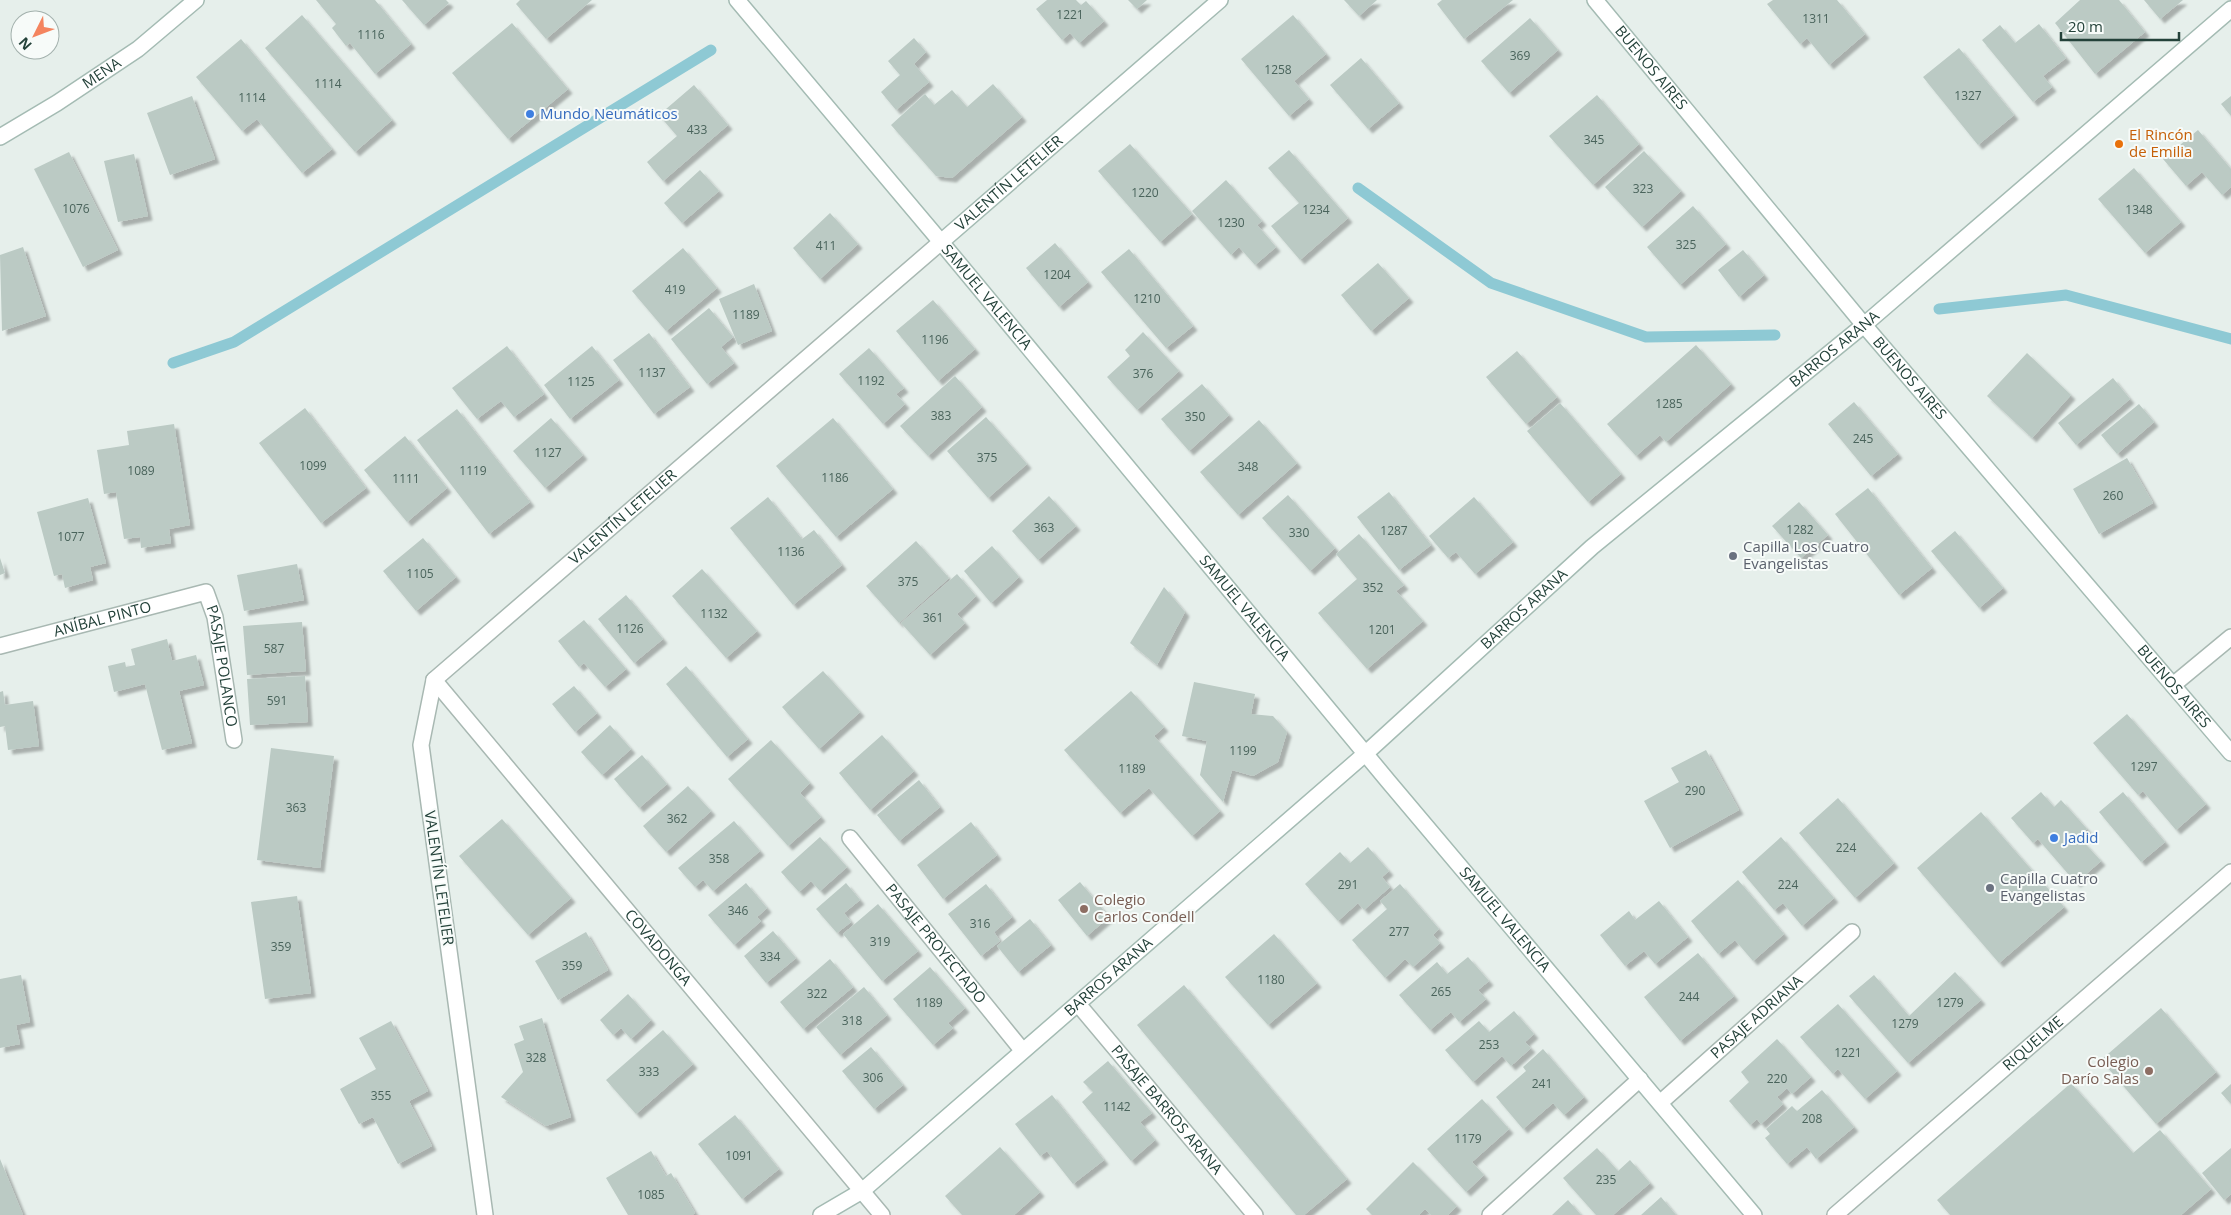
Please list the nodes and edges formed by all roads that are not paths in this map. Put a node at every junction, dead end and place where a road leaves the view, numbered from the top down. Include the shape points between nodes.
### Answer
1 (196, 0) edge
2 (737, 0) edge
3 (1220, 0) edge
4 (1595, 0) edge
5 (2231, 9) edge
6 (0, 137) edge
7 (941, 242) junction
8 (1864, 326) junction
9 (206, 592) joint
10 (2231, 637) edge
11 (0, 646) edge
12 (434, 680) junction
13 (2173, 685) junction
14 (234, 740) dead end
15 (2231, 753) edge
16 (1365, 754) junction
17 (850, 838) dead end
18 (2231, 872) edge
19 (1852, 932) dead end
20 (1078, 1004) junction
21 (1022, 1050) junction
22 (1640, 1078) junction
23 (1661, 1102) junction
24 (862, 1191) junction
25 (485, 1215) edge
26 (822, 1215) edge
27 (882, 1215) edge
28 (1255, 1215) edge
29 (1490, 1215) edge
30 (1754, 1215) edge
31 (1835, 1215) edge

1 - 6 street, MENA via 138,49
2 - 7 street, SAMUEL VALENCIA
3 - 7 street, VALENTÍN LETELIER
4 - 8 street, BUENOS AIRES
5 - 8 street, BARROS ARANA
7 - 12 street, VALENTÍN LETELIER
7 - 16 street, SAMUEL VALENCIA
8 - 13 street, BUENOS AIRES
8 - 16 street, BARROS ARANA via 1592,547
9 - 11 street, ANÍBAL PINTO
9 - 14 street, PASAJE POLANCO via 215,617
10 - 13 street
12 - 24 street, COVADONGA
12 - 25 street, VALENTÍN LETELIER via 421,745
13 - 15 street, BUENOS AIRES
16 - 20 street, BARROS ARANA
16 - 22 street, SAMUEL VALENCIA
17 - 21 street, PASAJE PROYECTADO
18 - 31 street, RIQUELME
19 - 23 street, PASAJE ADRIANA
20 - 21 street, BARROS ARANA
20 - 28 street, PASAJE BARROS ARANA
21 - 24 street, BARROS ARANA
22 - 23 street, SAMUEL VALENCIA
22 - 29 street
23 - 30 street, SAMUEL VALENCIA
24 - 26 street, BARROS ARANA
24 - 27 street, COVADONGA

